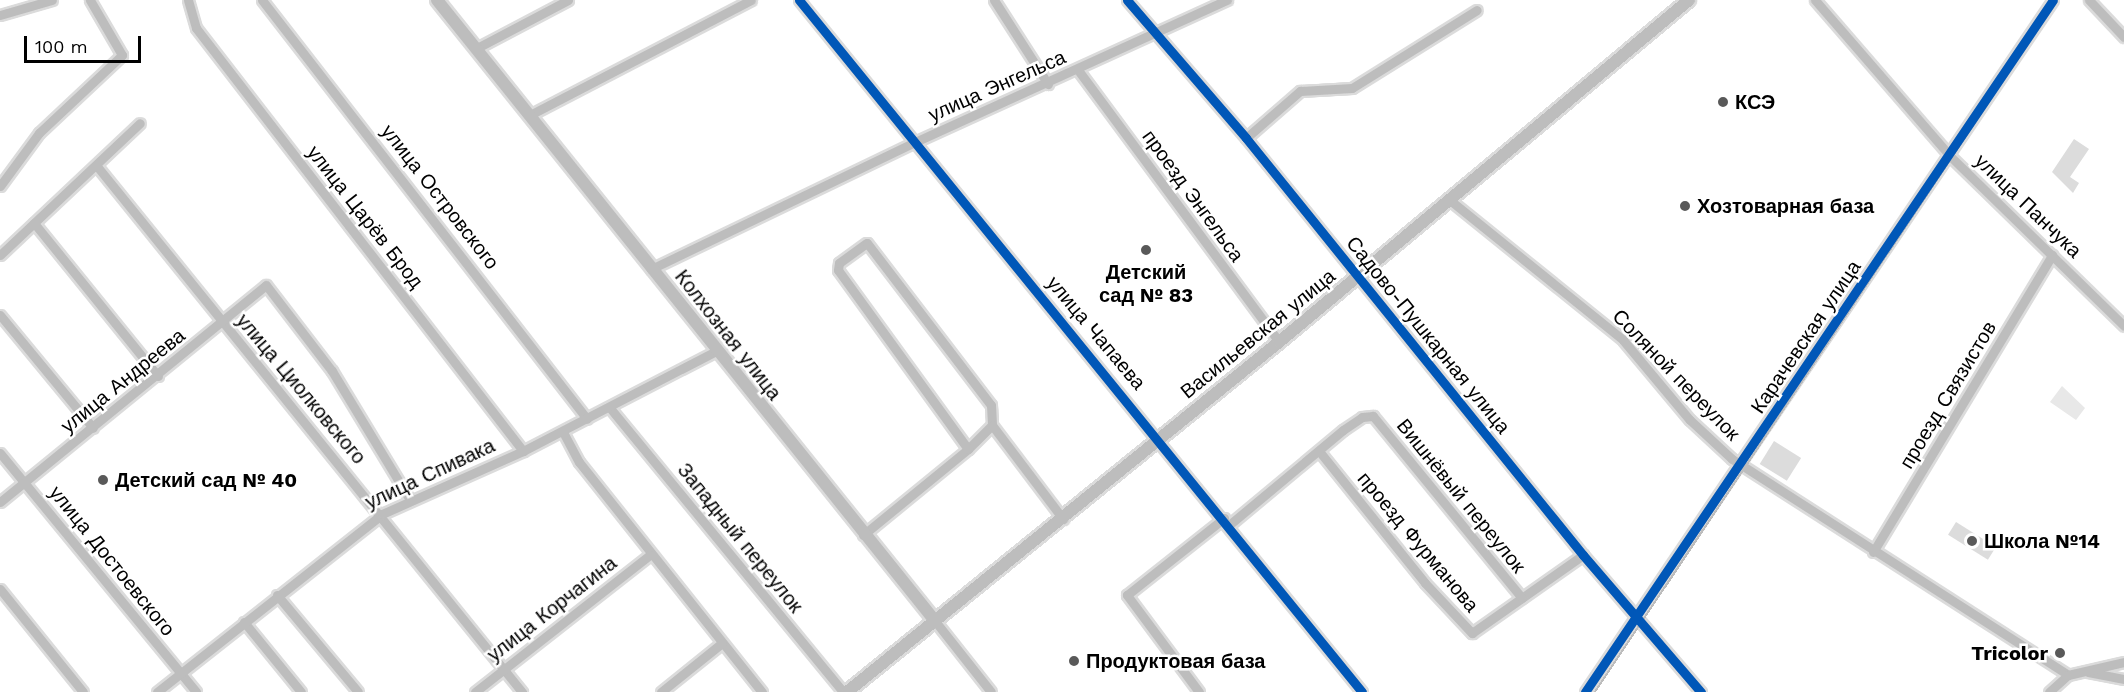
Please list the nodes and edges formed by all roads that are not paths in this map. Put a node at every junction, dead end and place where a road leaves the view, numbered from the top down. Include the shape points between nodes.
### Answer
1 (52, 0) edge
2 (90, 0) edge
3 (188, 0) edge
4 (262, 0) edge
5 (437, 0) edge
6 (568, 0) edge
7 (751, 0) edge
8 (799, 0) edge
9 (994, 0) edge
10 (1127, 0) edge
11 (1227, 0) edge
12 (1689, 0) edge
13 (1815, 0) edge
14 (2053, 0) edge
15 (2089, 0) edge
16 (1477, 10) dead end
17 (0, 15) edge
18 (1154, 34) junction
19 (2124, 37) edge
20 (477, 48) junction
21 (1078, 70) junction
22 (1048, 84) junction
23 (530, 115) junction
24 (140, 123) dead end
25 (1246, 138) junction
26 (915, 141) junction
27 (1950, 156) junction
28 (96, 165) junction
29 (0, 186) edge
30 (1451, 201) junction
31 (34, 223) junction
32 (0, 255) edge
33 (2052, 255) junction
34 (651, 269) junction
35 (1359, 277) junction
36 (0, 315) edge
37 (223, 324) junction
38 (2124, 327) edge
39 (1280, 342) junction
40 (716, 351) junction
41 (158, 376) junction
42 (610, 408) junction
43 (587, 419) junction
44 (992, 425) junction
45 (93, 428) junction
46 (563, 432) junction
47 (1160, 439) junction
48 (968, 449) junction
49 (523, 451) junction
50 (1319, 451) junction
51 (0, 453) edge
52 (1742, 465) junction
53 (24, 483) junction
54 (410, 500) junction
55 (0, 502) edge
56 (382, 514) junction
57 (1063, 519) junction
58 (1226, 522) junction
59 (863, 536) junction
60 (1873, 552) junction
61 (650, 555) junction
62 (1583, 555) junction
63 (0, 589) edge
64 (277, 595) junction
65 (1522, 598) junction
66 (1636, 618) junction
67 (935, 621) junction
68 (244, 622) junction
69 (722, 643) junction
70 (2124, 662) edge
71 (504, 670) junction
72 (2084, 671) junction
73 (181, 673) junction
74 (2068, 675) junction
75 (2124, 679) edge
76 (83, 692) edge
77 (158, 692) edge
78 (196, 692) edge
79 (301, 692) edge
80 (358, 692) edge
81 (475, 692) edge
82 (522, 692) edge
83 (661, 692) edge
84 (762, 692) edge
85 (843, 692) edge
86 (847, 692) edge
87 (991, 692) edge
88 (1199, 692) edge
89 (1362, 692) edge
90 (1585, 692) edge
91 (1701, 692) edge
92 (2049, 692) edge

1 - 17 street
2 - 29 street via 122,55 39,134
3 - 49 street, улица Царёв Брод via 196,28
4 - 43 street, улица Островского
5 - 20 main road, Колхозная улица
6 - 20 street
7 - 23 street
8 - 26 street, улица Чапаева
9 - 22 street
10 - 18 street, Садово-Пушкарная улица
11 - 18 street, улица Энгельса
12 - 30 main road, Васильевская улица
13 - 27 street, улица Панчука
14 - 27 street, Карачевская улица
15 - 19 street
16 - 25 street via 1352,88 1300,92
18 - 21 street, улица Энгельса
18 - 25 street, Садово-Пушкарная улица
20 - 23 main road, Колхозная улица
21 - 22 street, улица Энгельса
21 - 39 street, проезд Энгельса
22 - 26 street, улица Энгельса
23 - 34 main road, Колхозная улица
24 - 28 street
25 - 35 street, Садово-Пушкарная улица
26 - 34 street, улица Энгельса
26 - 47 street, улица Чапаева
27 - 33 street, улица Панчука
27 - 52 street, Карачевская улица
28 - 31 street
28 - 37 street, улица Циолковского
30 - 35 main road, Васильевская улица
30 - 52 street, Соляной переулок via 1623,340 1708,440
31 - 32 street
31 - 41 street
33 - 38 street, улица Панчука
33 - 60 street, проезд Связистов
34 - 40 main road, Колхозная улица
35 - 39 main road, Васильевская улица
35 - 62 street, Садово-Пушкарная улица
36 - 45 street
37 - 41 street, улица Андреева
37 - 54 street, улица Андреева via 266,285 332,371
37 - 56 street, улица Циолковского
39 - 47 main road, Васильевская улица
40 - 42 street, улица Спивака
40 - 59 main road, Колхозная улица
41 - 45 street, улица Андреева
42 - 43 street, улица Спивака
42 - 85 street, Западный переулок
43 - 46 street, улица Спивака
44 - 48 street
44 - 48 street via 991,405 872,244 863,244 839,263 838,270
44 - 57 street
45 - 53 street, улица Андреева
46 - 49 street, улица Спивака
46 - 61 street via 579,462
47 - 57 main road, Васильевская улица
47 - 58 street, улица Чапаева
48 - 59 street
49 - 54 street, улица Спивака
50 - 58 street
50 - 65 street, проезд Фурманова via 1468,631 1481,631
50 - 65 street, Вишнёвый переулок via 1362,417 1372,416
51 - 53 street, улица Достоевского
52 - 60 street, Соляной переулок
52 - 66 street, Карачевская улица
53 - 55 street, улица Андреева
53 - 73 street, улица Достоевского
54 - 56 street, улица Спивака
56 - 64 street, улица Спивака
56 - 71 street, улица Циолковского
57 - 67 main road, Васильевская улица
58 - 88 street via 1127,595
58 - 89 street, улица Чапаева
59 - 67 main road, Колхозная улица
60 - 74 street, Соляной переулок
61 - 69 street
61 - 71 street, улица Корчагина
62 - 65 street, проезд Фурманова
62 - 66 street, Садово-Пушкарная улица
63 - 76 street
64 - 68 street, улица Спивака
64 - 80 street
66 - 90 street, Карачевская улица
66 - 91 street, Садово-Пушкарная улица
67 - 86 main road, Васильевская улица
67 - 87 street, Колхозная улица
68 - 73 street, улица Спивака
68 - 79 street
69 - 83 street
69 - 84 street
70 - 72 street
71 - 81 street, улица Корчагина
71 - 82 street, улица Циолковского
72 - 74 street
72 - 75 street
73 - 77 street, улица Спивака
73 - 78 street, улица Достоевского
74 - 92 street

